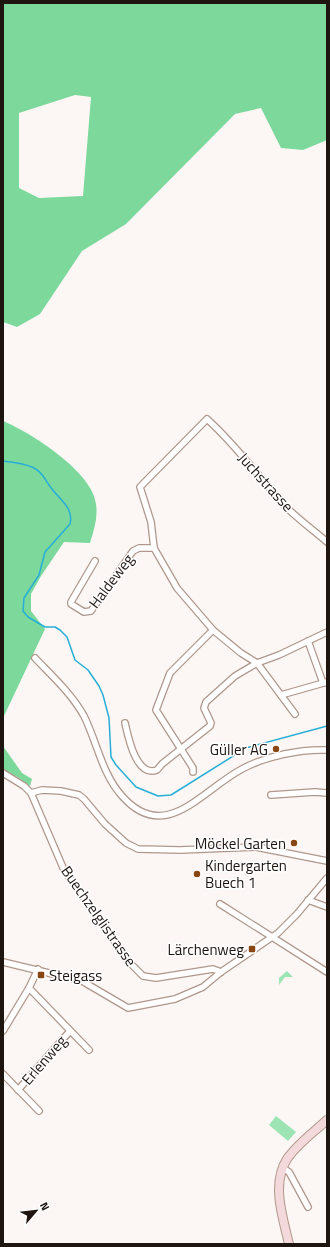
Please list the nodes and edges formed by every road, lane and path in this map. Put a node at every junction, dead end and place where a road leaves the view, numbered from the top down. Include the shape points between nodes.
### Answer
1 (327, 542) edge
2 (154, 548) junction
3 (95, 561) dead end
4 (213, 630) junction
5 (327, 632) edge
6 (308, 641) junction
7 (35, 658) dead end
8 (257, 662) junction
9 (325, 682) edge
10 (281, 695) junction
11 (294, 714) dead end
12 (125, 723) dead end
13 (327, 750) edge
14 (180, 751) junction
15 (193, 772) dead end
16 (3, 773) edge
17 (31, 793) junction
18 (327, 793) edge
19 (271, 795) dead end
20 (327, 861) edge
21 (327, 878) edge
22 (308, 900) junction
23 (220, 904) dead end
24 (327, 907) edge
25 (274, 937) junction
26 (3, 962) edge
27 (38, 969) junction
28 (221, 972) junction
29 (327, 972) edge
30 (29, 988) junction
31 (70, 1030) junction
32 (3, 1031) edge
33 (89, 1050) dead end
34 (3, 1074) edge
35 (18, 1090) junction
36 (39, 1111) dead end
37 (327, 1120) edge
38 (283, 1168) junction
39 (308, 1207) dead end
40 (289, 1244) edge

1 - 2 street, Juchstrasse via 287,507 228,438 207,419 140,487 150,515
2 - 3 street, Haldeweg via 139,548 133,551 91,611 84,612 71,604
2 - 4 street via 177,588
4 - 8 street
4 - 14 street via 170,673 156,710
5 - 6 street
6 - 8 street
6 - 9 street
7 - 13 street via 72,698 83,716 115,787 128,803 151,814 174,814 229,776 258,762 297,752
8 - 10 street
8 - 14 street via 235,676 206,702 204,708 210,726
9 - 10 street
10 - 11 street
12 - 14 street via 136,759 145,768 157,770
14 - 15 street via 193,768
16 - 17 street, Buechzelglistrasse
17 - 20 street via 42,790 79,795 126,843 138,849 256,847
17 - 28 street, Buechzelglistrasse via 64,870 130,962 143,976 156,978 213,969
18 - 19 street
21 - 22 street
22 - 24 street
22 - 25 street
23 - 25 street
25 - 28 street
25 - 29 street
26 - 27 street
27 - 28 street via 82,981 124,1007 132,1008 191,993
27 - 30 street
30 - 31 street
30 - 32 street
31 - 33 street
31 - 35 street, Erlenweg
34 - 35 street, Erlenweg
35 - 36 street, Erlenweg
37 - 38 main road via 291,1155
38 - 39 street via 289,1172
38 - 40 main road via 280,1199

